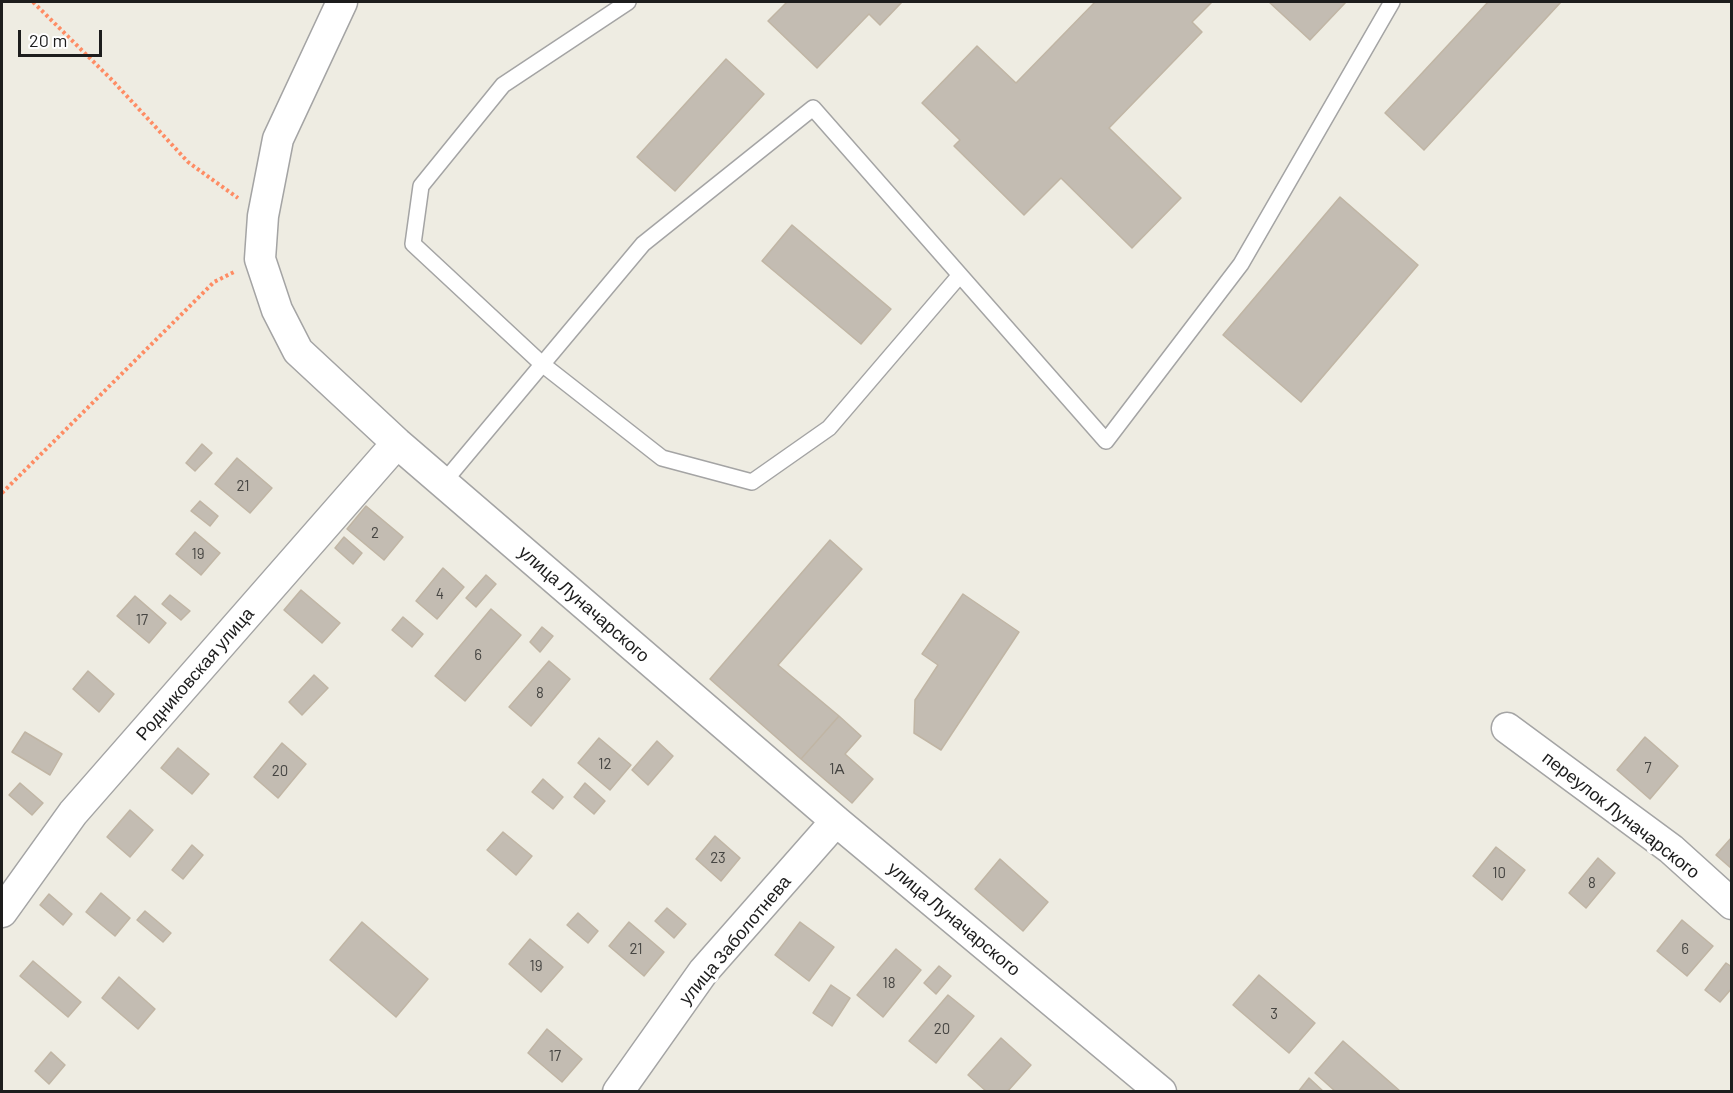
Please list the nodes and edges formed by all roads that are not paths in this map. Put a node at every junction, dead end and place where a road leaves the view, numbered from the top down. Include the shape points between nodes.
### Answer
1 (342, 2) edge
2 (628, 2) edge
3 (1392, 2) edge
4 (960, 275) junction
5 (542, 364) junction
6 (397, 443) junction
7 (443, 483) junction
8 (1507, 728) dead end
9 (836, 821) junction
10 (1731, 904) edge
11 (2, 912) edge
12 (618, 1092) edge
13 (1161, 1092) edge

1 - 6 street, улица Луначарского via 278,139 263,216 260,259 298,351
2 - 5 lane via 503,85 421,186 413,244
3 - 4 lane via 1241,264 1106,441
4 - 5 lane via 829,428 752,482 662,458
4 - 5 lane via 813,108 643,244
5 - 7 lane
6 - 7 street, улица Луначарского
6 - 11 street, Родниковская улица via 73,813
7 - 9 street, улица Луначарского
8 - 10 street, переулок Луначарского via 1671,849
9 - 12 street, улица Заболотнева via 703,972
9 - 13 street, улица Луначарского

